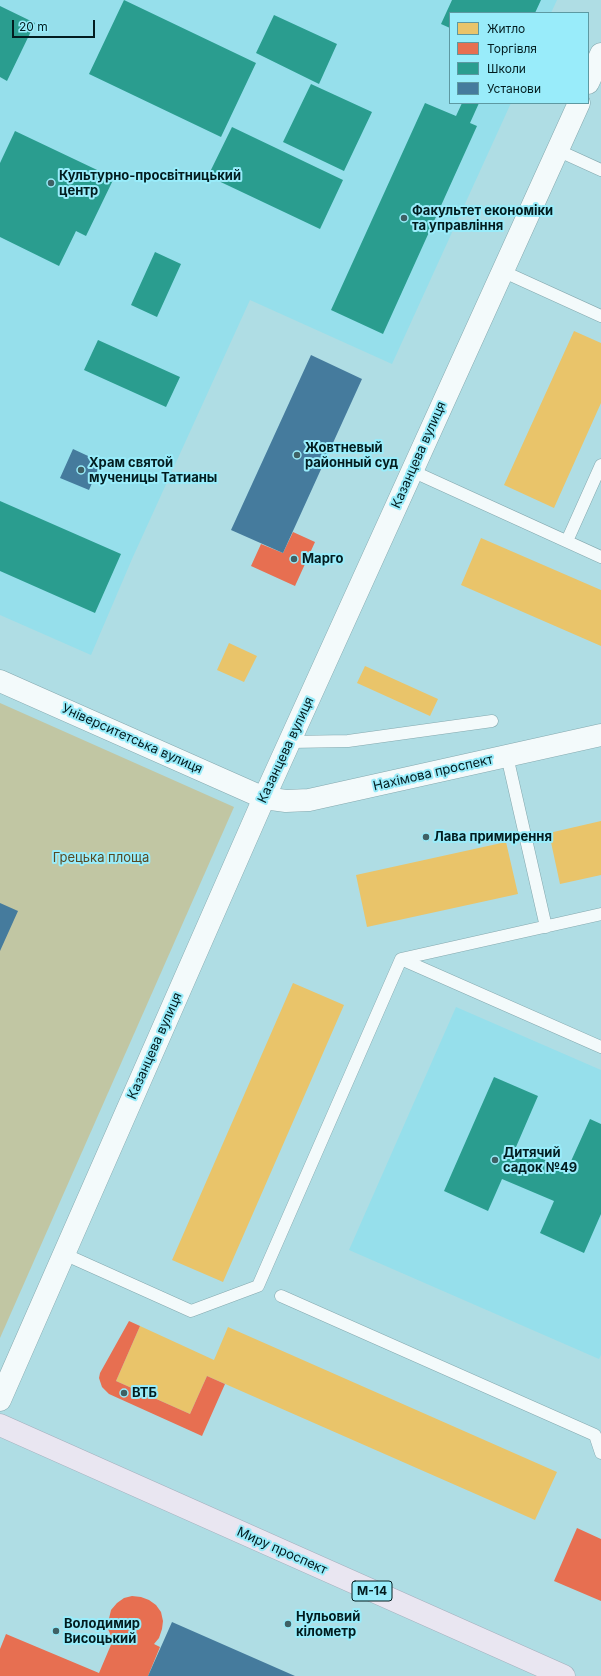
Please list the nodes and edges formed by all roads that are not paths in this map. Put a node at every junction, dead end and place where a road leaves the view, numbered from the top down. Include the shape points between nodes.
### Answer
1 (601, 54) edge
2 (589, 81) edge
3 (579, 104) edge
4 (557, 150) junction
5 (601, 170) edge
6 (502, 271) junction
7 (601, 316) edge
8 (601, 465) edge
9 (412, 471) junction
10 (567, 541) junction
11 (601, 556) edge
12 (0, 681) edge
13 (492, 720) dead end
14 (601, 736) edge
15 (290, 742) junction
16 (507, 756) junction
17 (264, 798) junction
18 (601, 914) edge
19 (546, 927) junction
20 (400, 960) junction
21 (601, 1047) edge
22 (64, 1254) junction
23 (281, 1296) dead end
24 (0, 1400) edge
25 (0, 1425) edge
26 (601, 1453) edge
27 (564, 1676) edge

1 - 2 street
3 - 4 street, Казанцева вулиця
4 - 5 lane
4 - 6 street, Казанцева вулиця
6 - 7 lane
6 - 9 street, Казанцева вулиця
8 - 10 lane
9 - 10 lane
9 - 15 street, Казанцева вулиця
10 - 11 lane
12 - 17 street, Університетська вулиця
13 - 15 lane via 348,741
14 - 16 street, Нахімова проспект
15 - 17 street, Казанцева вулиця
16 - 17 street, Нахімова проспект via 309,800 286,801
16 - 19 lane
17 - 22 street, Казанцева вулиця
18 - 19 lane
19 - 20 lane
20 - 21 lane
20 - 22 lane via 258,1286 191,1311
22 - 24 street, Казанцева вулиця
23 - 26 lane via 595,1435
25 - 27 highway, Миру проспект / М-14

